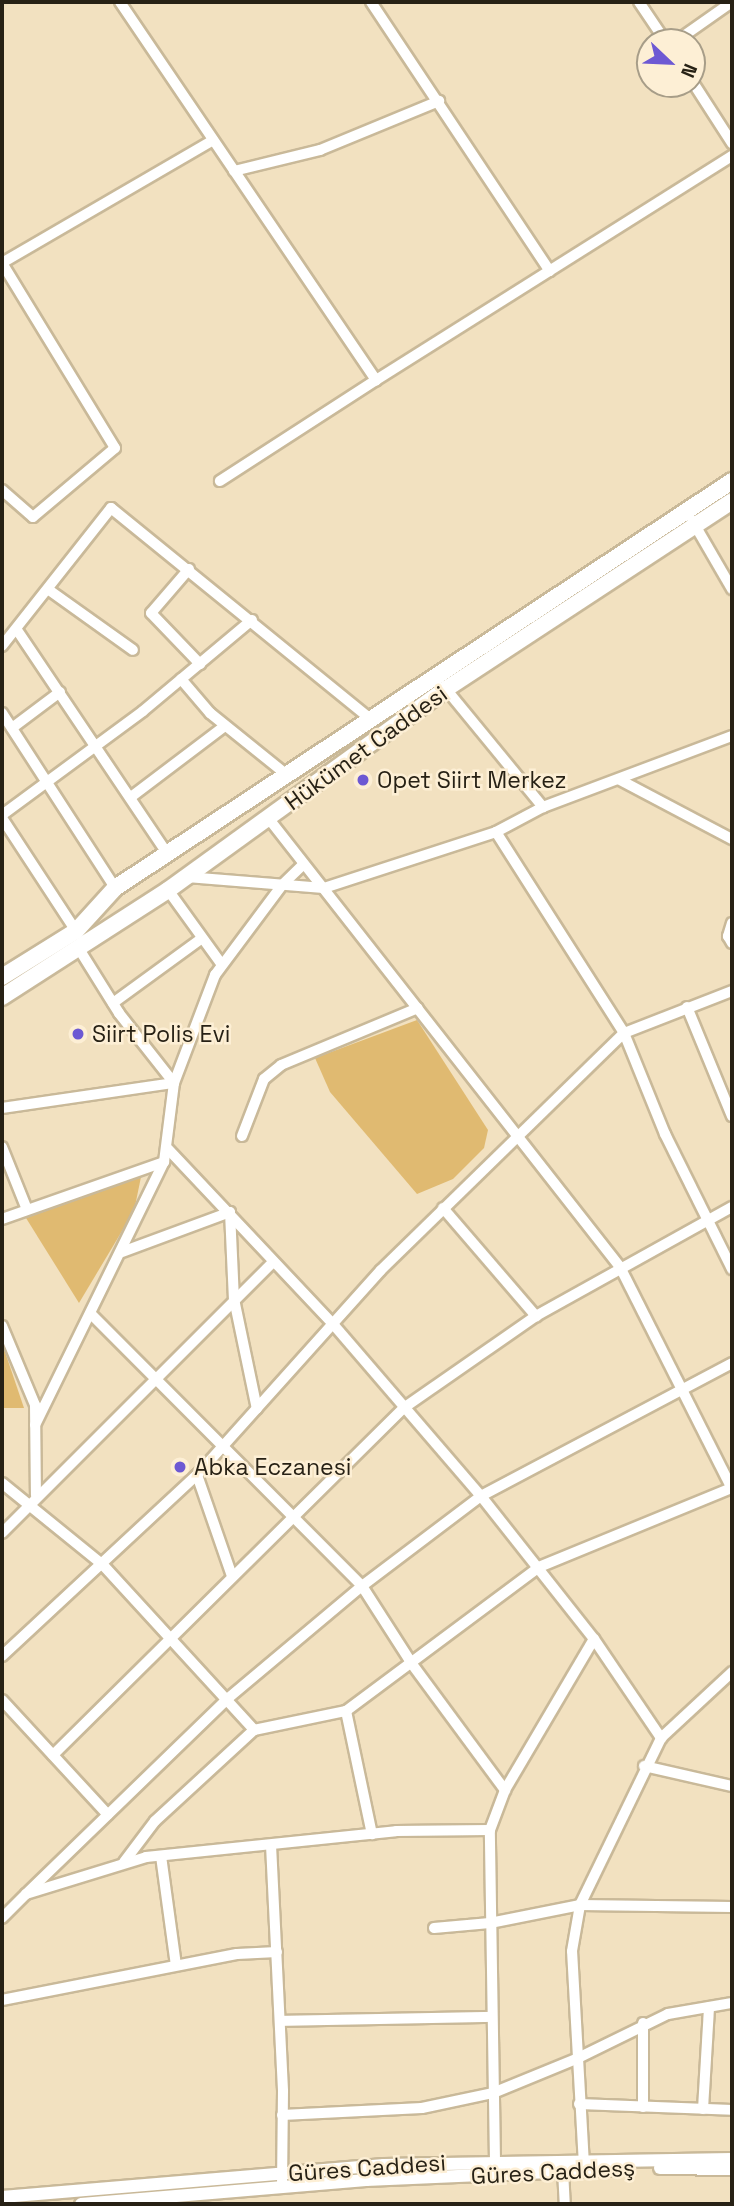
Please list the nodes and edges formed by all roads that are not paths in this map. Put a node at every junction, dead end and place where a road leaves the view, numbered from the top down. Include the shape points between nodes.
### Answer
1 (120, 2) edge
2 (371, 2) edge
3 (639, 2) edge
4 (732, 2) edge
5 (657, 28) edge
6 (695, 28) edge
7 (703, 98) edge
8 (439, 101) junction
9 (213, 140) junction
10 (732, 142) edge
11 (732, 156) edge
12 (234, 171) junction
13 (550, 271) junction
14 (376, 380) junction
15 (220, 481) dead end
16 (732, 481) edge
17 (2, 490) edge
18 (732, 501) edge
19 (691, 518) junction
20 (189, 569) junction
21 (732, 589) edge
22 (49, 590) junction
23 (252, 621) junction
24 (17, 630) junction
25 (2, 646) edge
26 (133, 650) dead end
27 (200, 664) junction
28 (181, 679) junction
29 (446, 689) junction
30 (60, 692) junction
31 (2, 713) edge
32 (369, 718) junction
33 (225, 726) junction
34 (12, 729) junction
35 (732, 736) edge
36 (97, 745) junction
37 (286, 774) junction
38 (620, 780) junction
39 (47, 781) junction
40 (131, 797) junction
41 (544, 807) junction
42 (2, 817) edge
43 (269, 819) junction
44 (496, 832) junction
45 (732, 839) edge
46 (167, 853) junction
47 (304, 863) junction
48 (187, 877) junction
49 (282, 885) junction
50 (115, 888) junction
51 (324, 888) junction
52 (168, 891) junction
53 (732, 923) edge
54 (76, 931) junction
55 (202, 938) junction
56 (732, 943) edge
57 (79, 949) junction
58 (222, 965) junction
59 (3, 974) edge
60 (732, 991) edge
61 (2, 997) edge
62 (113, 1003) junction
63 (688, 1007) junction
64 (418, 1008) junction
65 (624, 1033) junction
66 (174, 1083) junction
67 (2, 1108) edge
68 (732, 1116) edge
69 (517, 1134) junction
70 (242, 1136) dead end
71 (2, 1147) edge
72 (169, 1149) junction
73 (164, 1162) junction
74 (26, 1207) junction
75 (732, 1207) edge
76 (443, 1208) junction
77 (230, 1212) junction
78 (2, 1219) edge
79 (707, 1221) junction
80 (122, 1252) junction
81 (273, 1262) junction
82 (620, 1267) junction
83 (732, 1269) edge
84 (234, 1298) junction
85 (92, 1315) junction
86 (536, 1316) junction
87 (333, 1324) junction
88 (2, 1326) edge
89 (732, 1363) edge
90 (155, 1375) junction
91 (682, 1389) junction
92 (405, 1406) junction
93 (257, 1409) junction
94 (36, 1425) junction
95 (225, 1444) junction
96 (197, 1475) junction
97 (2, 1483) edge
98 (732, 1488) edge
99 (36, 1495) junction
100 (481, 1496) junction
101 (28, 1503) junction
102 (294, 1516) junction
103 (2, 1533) edge
104 (103, 1565) junction
105 (538, 1567) junction
106 (232, 1576) junction
107 (362, 1586) junction
108 (169, 1638) junction
109 (594, 1639) junction
110 (2, 1656) edge
111 (412, 1664) junction
112 (732, 1672) edge
113 (2, 1700) edge
114 (226, 1700) junction
115 (346, 1711) junction
116 (254, 1730) junction
117 (661, 1738) junction
118 (53, 1755) junction
119 (645, 1766) junction
120 (732, 1786) edge
121 (505, 1790) junction
122 (108, 1815) junction
123 (490, 1830) junction
124 (372, 1834) junction
125 (271, 1844) junction
126 (161, 1856) junction
127 (124, 1863) junction
128 (26, 1894) junction
129 (580, 1905) junction
130 (732, 1907) edge
131 (2, 1918) edge
132 (490, 1923) junction
133 (434, 1928) dead end
134 (277, 1952) junction
135 (176, 1965) junction
136 (2, 2000) edge
137 (732, 2003) edge
138 (709, 2007) junction
139 (492, 2017) junction
140 (280, 2021) junction
141 (643, 2023) junction
142 (576, 2059) junction
143 (493, 2093) junction
144 (579, 2104) junction
145 (643, 2107) junction
146 (703, 2109) junction
147 (732, 2110) edge
148 (282, 2115) junction
149 (732, 2159) edge
150 (495, 2161) junction
151 (584, 2165) junction
152 (732, 2169) edge
153 (564, 2170) junction
154 (282, 2179) junction
155 (2, 2197) edge
156 (161, 2201) edge
157 (80, 2204) edge
158 (565, 2204) edge

1 - 9 street
2 - 8 street
3 - 5 street
4 - 6 street
7 - 10 street
8 - 12 street via 320,150
8 - 13 street
9 - 12 street
9 - 17 street via 2,263 115,448 33,517
11 - 13 street
12 - 14 street
13 - 14 street
14 - 15 street
16 - 19 main road
18 - 19 main road, Hükümet Caddesi
19 - 21 street
19 - 29 main road, Hükümet Caddesi
19 - 32 main road
20 - 22 street via 111,508
20 - 23 street
20 - 27 street via 151,612
22 - 24 street
22 - 26 street
23 - 27 street
23 - 32 street
24 - 25 street
24 - 30 street
27 - 28 street
28 - 33 street
28 - 36 street
29 - 41 street
29 - 43 main road, Hükümet Caddesi
30 - 34 street
30 - 36 street
31 - 34 street
32 - 37 main road
33 - 37 street
33 - 40 street
34 - 39 street
35 - 38 street
36 - 39 street
36 - 40 street
37 - 46 main road
38 - 41 street
38 - 45 street
39 - 42 street
39 - 50 street
40 - 46 street
41 - 44 street
42 - 54 street
43 - 47 street
43 - 48 main road, Hükümet Caddesi
44 - 51 street
44 - 65 street
46 - 50 main road
47 - 49 street
47 - 51 street
48 - 49 street
48 - 52 main road, Hükümet Caddesi
49 - 51 street
49 - 58 street
50 - 54 main road
51 - 64 street
52 - 55 street
52 - 57 main road, Hükümet Caddesi
53 - 56 street via 728,936
54 - 59 main road
55 - 58 street
55 - 62 street
57 - 61 main road, Hükümet Caddesi
57 - 62 street
58 - 66 street
60 - 63 street
62 - 66 street
63 - 65 street
63 - 68 street
64 - 69 street
64 - 70 street via 281,1065 264,1079
65 - 69 street
65 - 79 street
66 - 67 street
66 - 72 street
69 - 76 street
69 - 82 street
71 - 74 street
72 - 73 street
72 - 77 street
73 - 74 street
73 - 80 street
74 - 78 street
75 - 79 street
76 - 86 street
76 - 87 street
77 - 80 street
77 - 81 street
77 - 84 street
79 - 82 street
79 - 83 street
80 - 85 street
81 - 84 street
81 - 87 street
82 - 86 street
82 - 91 street
84 - 90 street
84 - 93 street
85 - 90 street
85 - 94 street
86 - 92 street
87 - 92 street
87 - 93 street
88 - 94 street via 35,1405
89 - 91 street
90 - 95 street
90 - 99 street
91 - 98 street
91 - 100 street
92 - 100 street
92 - 102 street
93 - 95 street
94 - 99 street
95 - 96 street
95 - 102 street
96 - 104 street
96 - 106 street
97 - 101 street
98 - 105 street
99 - 101 street
100 - 105 street
100 - 107 street
101 - 103 street
101 - 104 street
102 - 106 street
102 - 107 street
104 - 108 street
104 - 110 street
105 - 109 street
105 - 111 street
106 - 108 street
107 - 111 street
107 - 114 street
108 - 114 street
108 - 118 street
109 - 117 street
109 - 121 street
111 - 115 street
111 - 121 street
112 - 117 street
113 - 118 street
114 - 116 street
114 - 122 street
115 - 116 street
115 - 124 street
116 - 127 street via 155,1821
117 - 119 street
118 - 122 street
119 - 120 street
119 - 129 street
121 - 123 street
122 - 128 street
123 - 124 street
123 - 132 street
124 - 125 street
125 - 126 street
125 - 134 street
126 - 127 street
126 - 135 street
127 - 128 street
128 - 131 street
129 - 130 street
129 - 132 street
129 - 142 street via 572,1951
132 - 133 street
132 - 139 street
134 - 135 street
134 - 140 street
135 - 136 street
137 - 138 street
138 - 141 street
138 - 146 street
139 - 140 street
139 - 143 street
140 - 148 street
141 - 142 street
141 - 145 street
142 - 143 street
142 - 144 street
143 - 148 street via 422,2108
143 - 150 street
144 - 145 street
144 - 151 street
145 - 146 street
146 - 147 street
148 - 154 street
149 - 151 street, Güres Caddesi
150 - 151 street, Güres Caddesi
150 - 154 street, Güres Caddesi
151 - 152 street, Güres Caddesş
151 - 153 street, Güres Caddesş
153 - 154 street, Güres Caddesş
153 - 158 street
154 - 155 street, Güres Caddesi
154 - 156 street, Güres Caddesş
156 - 157 street, Güres Caddesş

